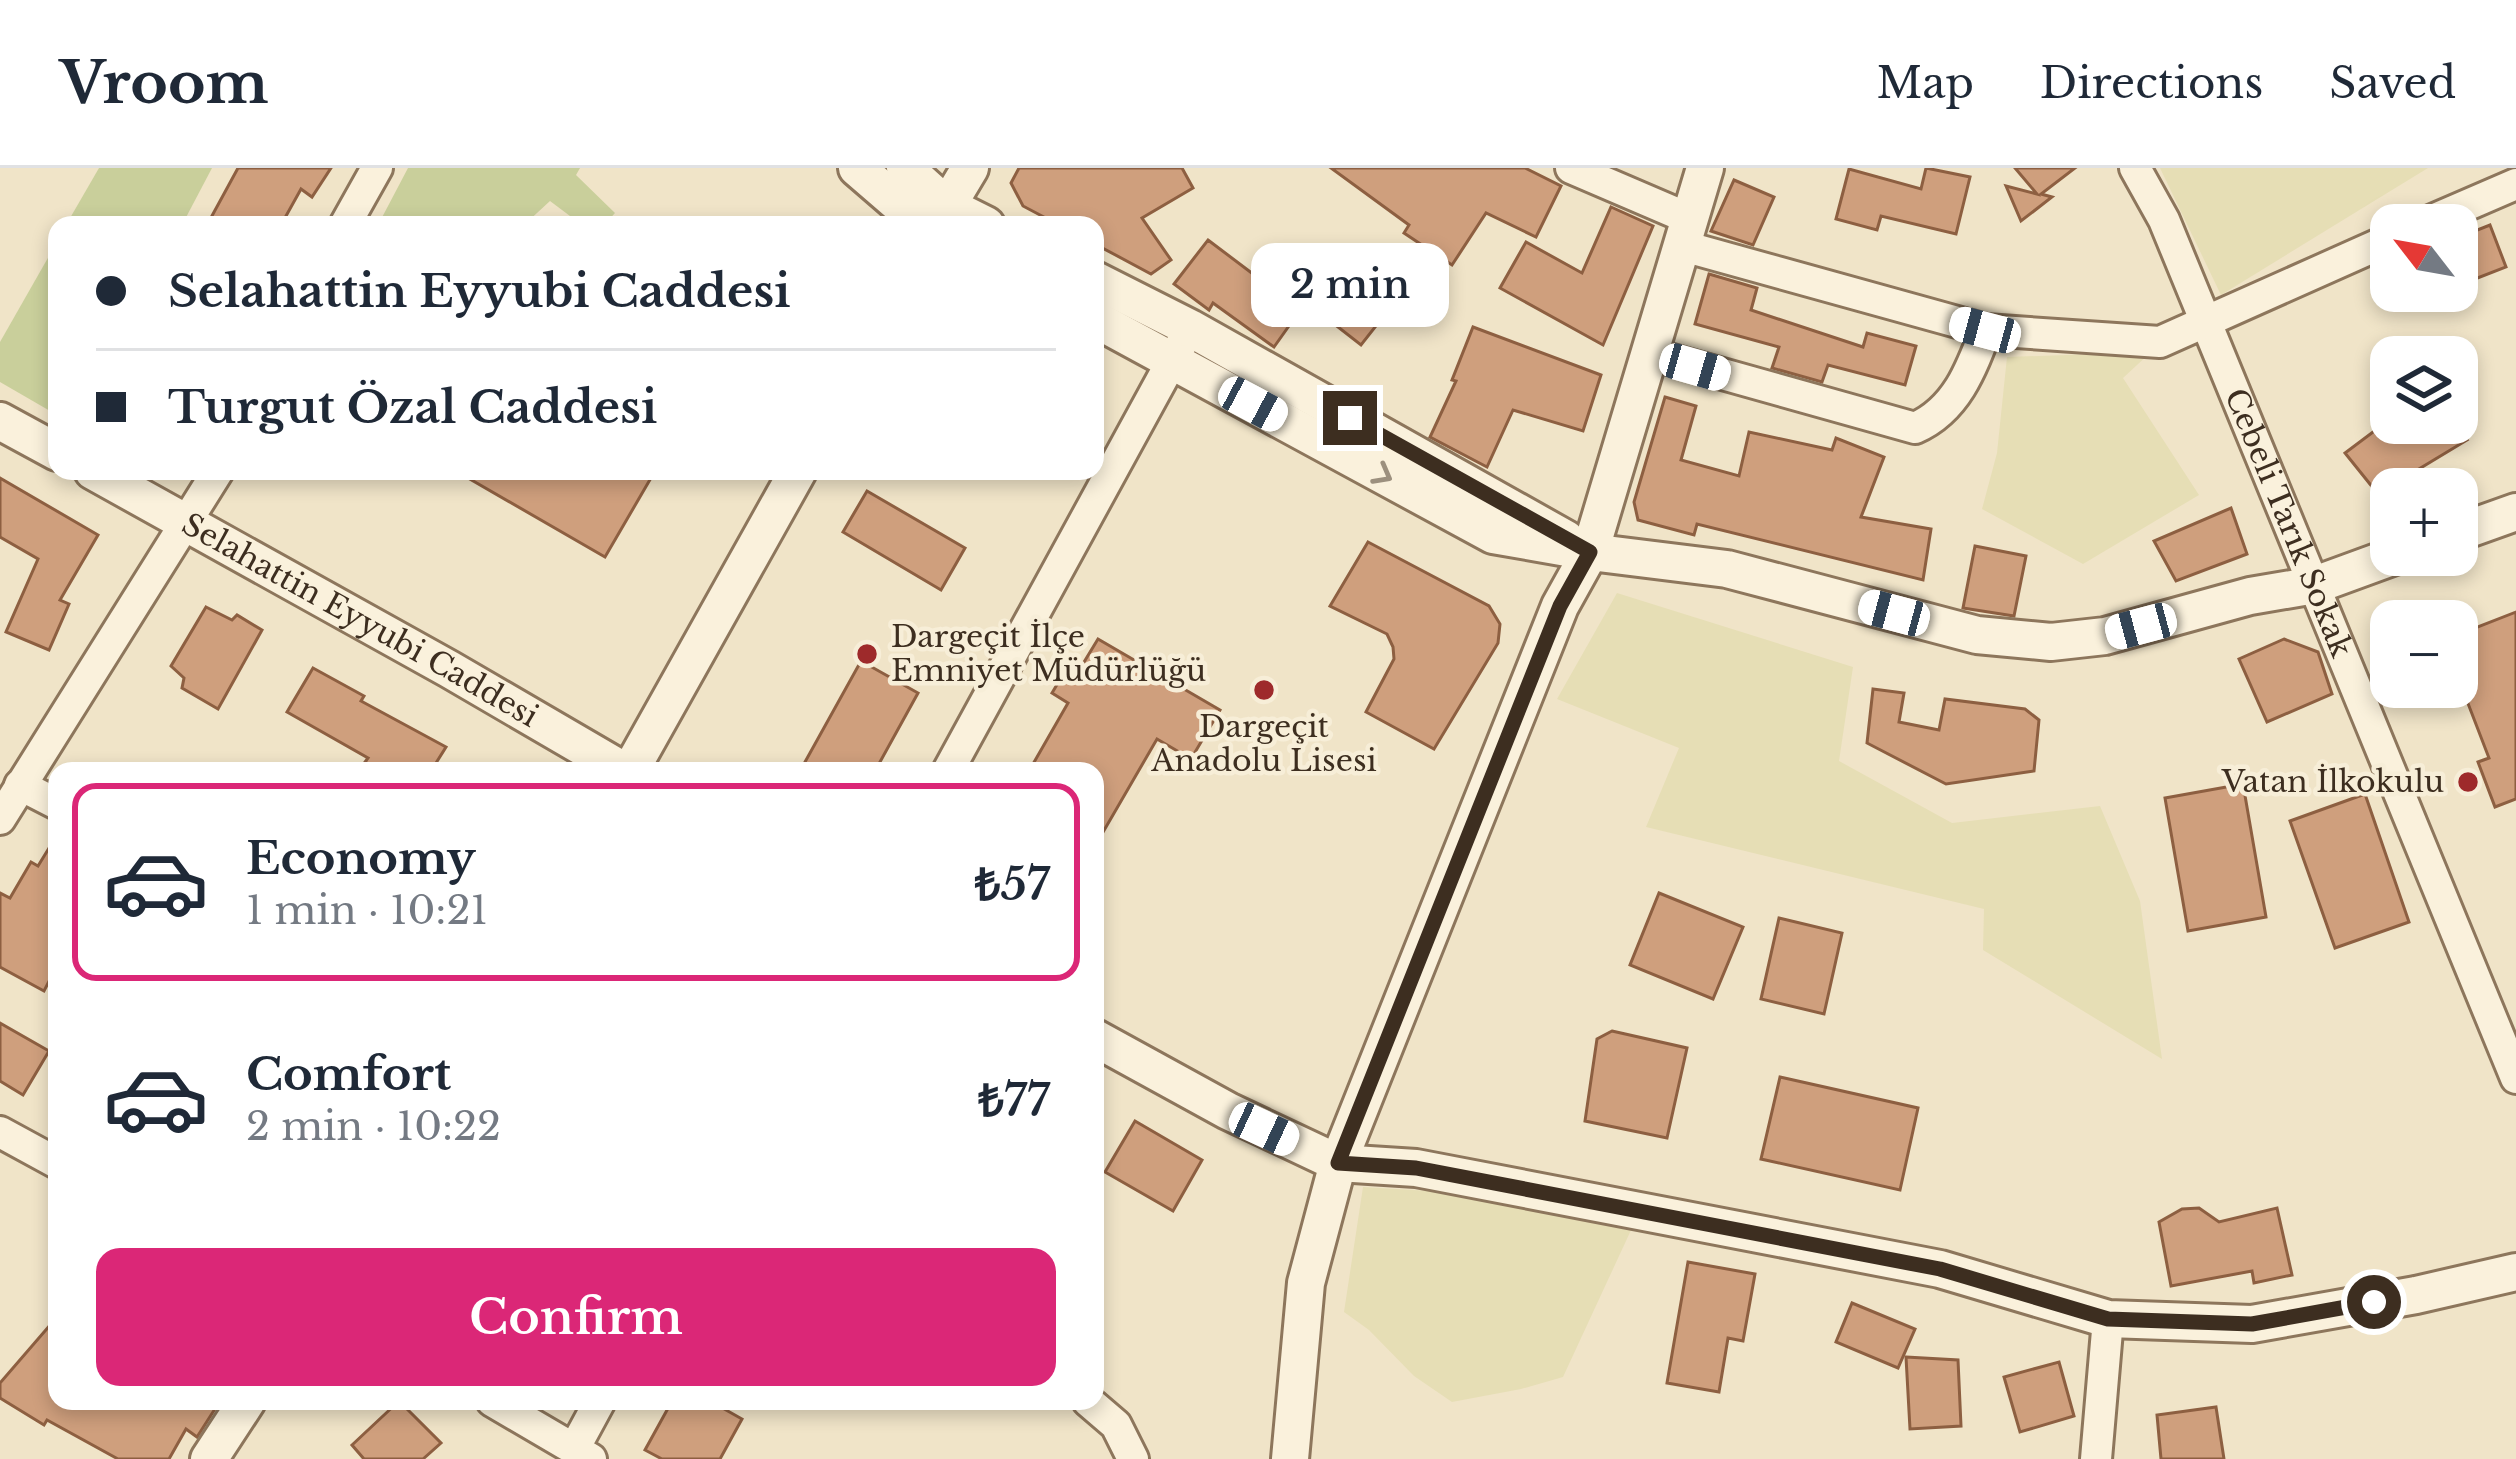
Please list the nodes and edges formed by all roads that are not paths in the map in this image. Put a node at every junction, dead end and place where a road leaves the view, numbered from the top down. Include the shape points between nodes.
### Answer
1 (377, 168) edge
2 (857, 168) edge
3 (905, 168) edge
4 (970, 168) edge
5 (1571, 168) edge
6 (1705, 168) edge
7 (2135, 168) edge
8 (2516, 184) edge
9 (2470, 204) edge
10 (350, 216) edge
11 (932, 216) edge
12 (934, 216) edge
13 (936, 216) edge
14 (1686, 232) junction
15 (2370, 249) edge
16 (1104, 287) edge
17 (1104, 323) edge
18 (2207, 323) junction
19 (1985, 330) junction
20 (1181, 345) junction
21 (1651, 354) junction
22 (0, 421) edge
23 (48, 447) edge
24 (110, 480) edge
25 (212, 480) edge
26 (793, 480) edge
27 (2516, 512) edge
28 (185, 521) junction
29 (2478, 526) edge
30 (1590, 552) junction
31 (2370, 565) edge
32 (2314, 585) junction
33 (611, 762) edge
34 (632, 762) edge
35 (953, 762) edge
36 (20, 785) junction
37 (48, 799) edge
38 (0, 819) edge
39 (1104, 1043) edge
40 (2516, 1078) edge
41 (0, 1132) edge
42 (48, 1158) edge
43 (1338, 1163) junction
44 (2516, 1272) edge
45 (2108, 1319) junction
46 (242, 1410) edge
47 (507, 1410) edge
48 (598, 1410) edge
49 (1098, 1410) edge
50 (583, 1454) edge
51 (209, 1459) edge
52 (1132, 1459) edge
53 (1290, 1459) edge
54 (2096, 1459) edge

1 - 10 street
2 - 11 street
3 - 12 street
4 - 13 street
5 - 14 street
6 - 14 street
7 - 18 street, Cebeli Tarık Sokak
8 - 9 street
14 - 19 street
14 - 21 street
15 - 18 street
16 - 20 street
17 - 20 street
18 - 19 street via 2160,342
18 - 32 street, Cebeli Tarık Sokak
19 - 21 street via 1968,377 1937,418 1916,428
20 - 30 street
20 - 35 street
21 - 30 street
22 - 23 street
24 - 28 street, Selahattin Eyyubi Caddesi
25 - 28 street
26 - 34 street
27 - 29 street
28 - 33 street, Selahattin Eyyubi Caddesi
28 - 36 street
30 - 32 street via 1727,569 1977,635 2051,642
30 - 43 street via 1560,606
31 - 32 street
32 - 40 street, Cebeli Tarık Sokak
36 - 37 street
36 - 38 street
39 - 43 street
41 - 42 street
43 - 45 street via 1416,1168 1940,1269
43 - 53 street via 1306,1283
44 - 45 street via 2252,1324
45 - 54 street
46 - 51 street
47 - 50 street
48 - 50 street
49 - 52 street

